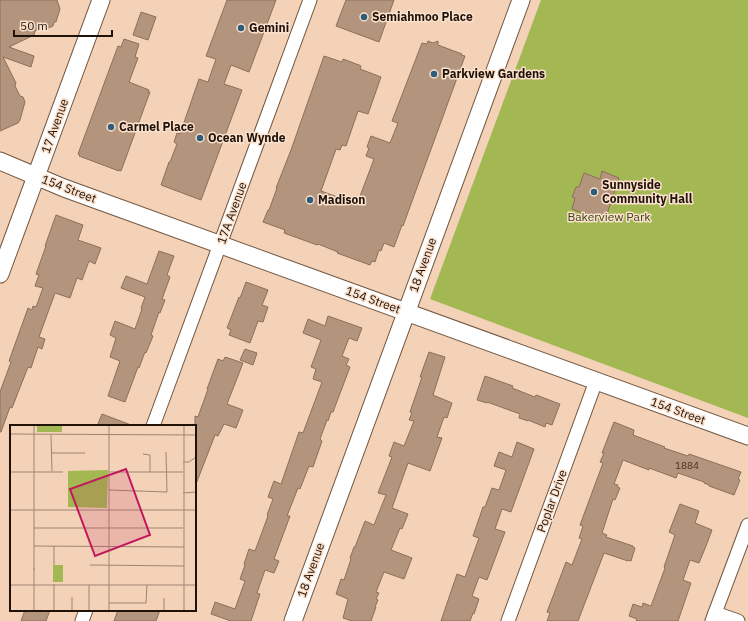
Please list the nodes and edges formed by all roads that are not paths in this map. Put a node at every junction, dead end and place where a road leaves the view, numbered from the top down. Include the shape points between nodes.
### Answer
1 (101, 0) edge
2 (310, 0) edge
3 (521, 0) edge
4 (0, 161) edge
5 (36, 176) junction
6 (220, 244) junction
7 (0, 274) edge
8 (406, 312) junction
9 (596, 381) junction
10 (153, 425) edge
11 (748, 436) edge
12 (748, 525) edge
13 (86, 611) edge
14 (714, 617) edge
15 (82, 621) edge
16 (293, 621) edge
17 (508, 621) edge
18 (738, 621) edge

1 - 5 street, 17 Avenue
2 - 6 street, 17A Avenue
3 - 8 street, 18 Avenue
4 - 5 street, 154 Street
5 - 6 street, 154 Street
5 - 7 street, 17 Avenue
6 - 8 street, 154 Street
6 - 10 street, 17A Avenue
8 - 9 street, 154 Street
8 - 16 street, 18 Avenue
9 - 11 street, 154 Street
9 - 17 street, Poplar Drive
12 - 14 street
13 - 15 street
14 - 18 street

